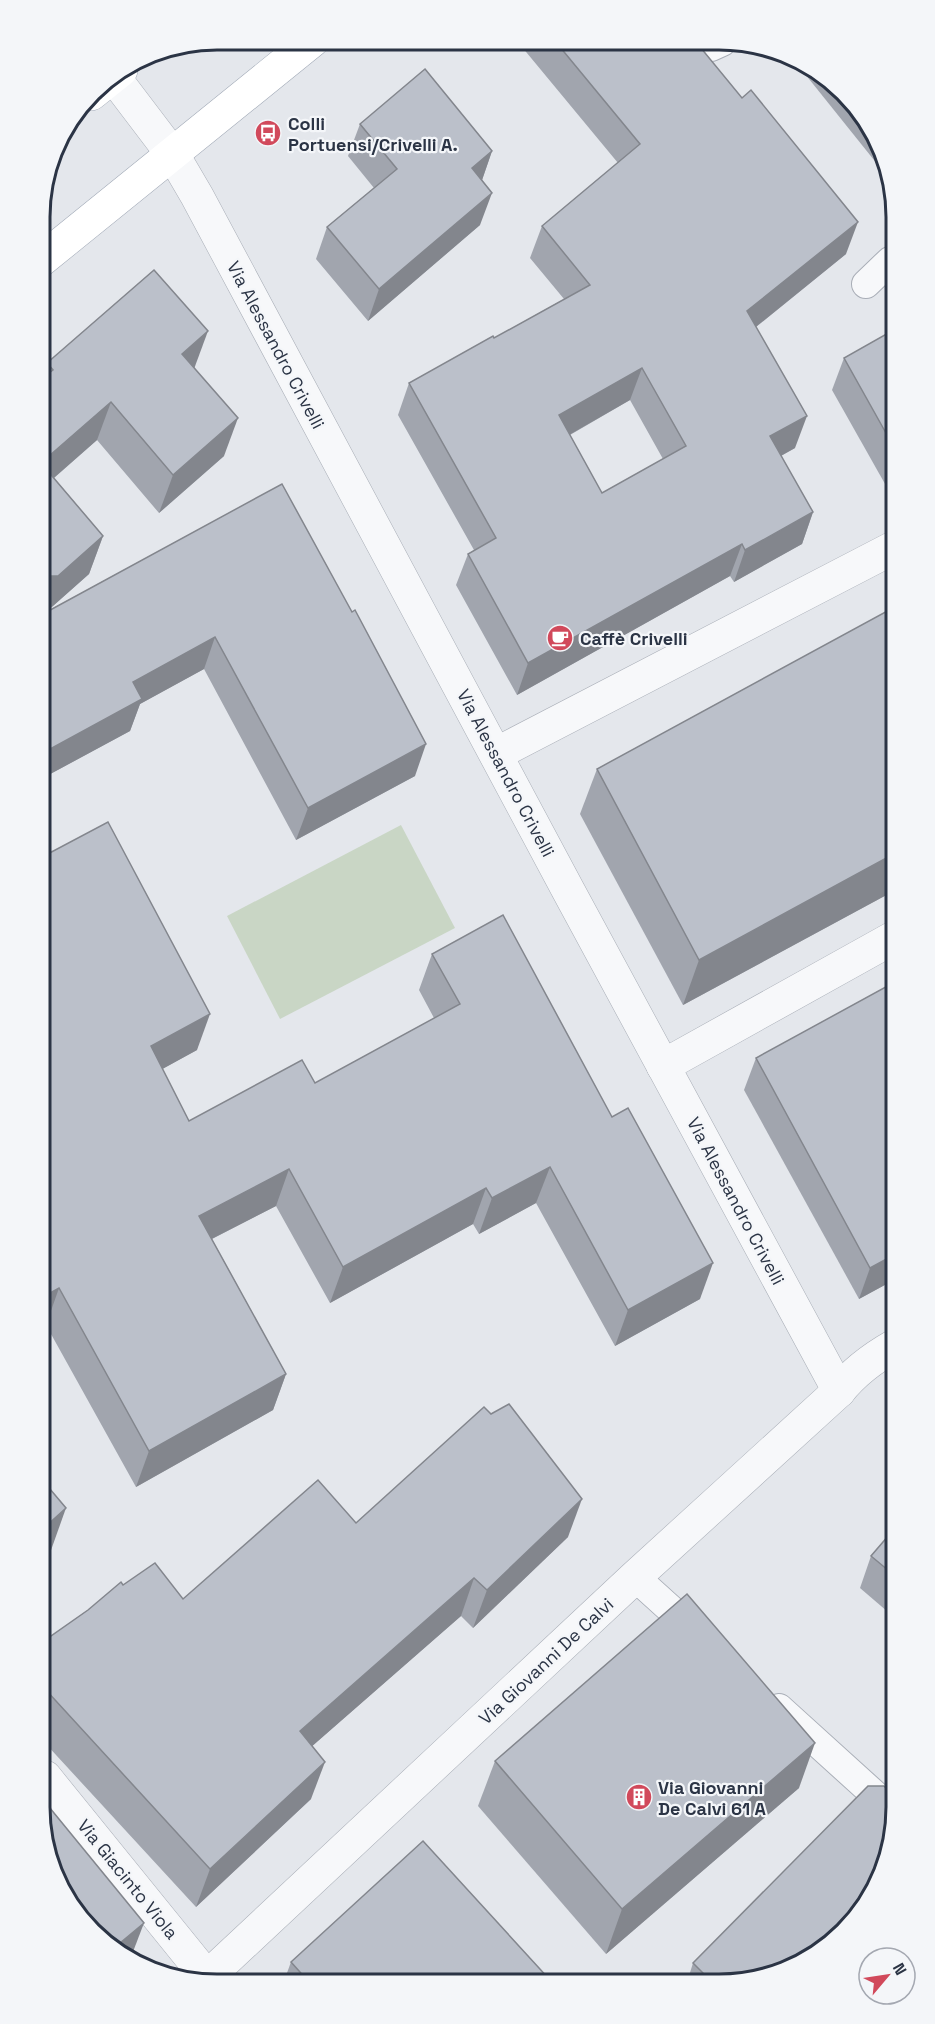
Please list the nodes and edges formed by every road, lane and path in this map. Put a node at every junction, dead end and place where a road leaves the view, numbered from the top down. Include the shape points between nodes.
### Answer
1 (301, 50) edge
2 (113, 86) edge
3 (173, 155) junction
4 (50, 253) edge
5 (886, 265) edge
6 (866, 284) dead end
7 (886, 552) edge
8 (496, 754) junction
9 (886, 942) edge
10 (663, 1066) junction
11 (885, 1351) edge
12 (839, 1391) junction
13 (636, 1577) junction
14 (714, 1648) edge
15 (757, 1688) edge
16 (50, 1783) edge
17 (885, 1804) edge
18 (202, 1973) edge
19 (213, 1974) edge

1 - 3 main road
2 - 3 street, Via Alessandro Crivelli
3 - 4 main road
3 - 8 street, Via Alessandro Crivelli
5 - 6 lane
7 - 8 street
8 - 10 street, Via Alessandro Crivelli
9 - 10 street
10 - 12 street, Via Alessandro Crivelli
11 - 12 street, Via Giovanni De Calvi
12 - 13 street, Via Giovanni De Calvi
13 - 14 lane
13 - 19 street, Via Giovanni De Calvi
15 - 17 lane
16 - 18 street, Via Giacinto Viola

